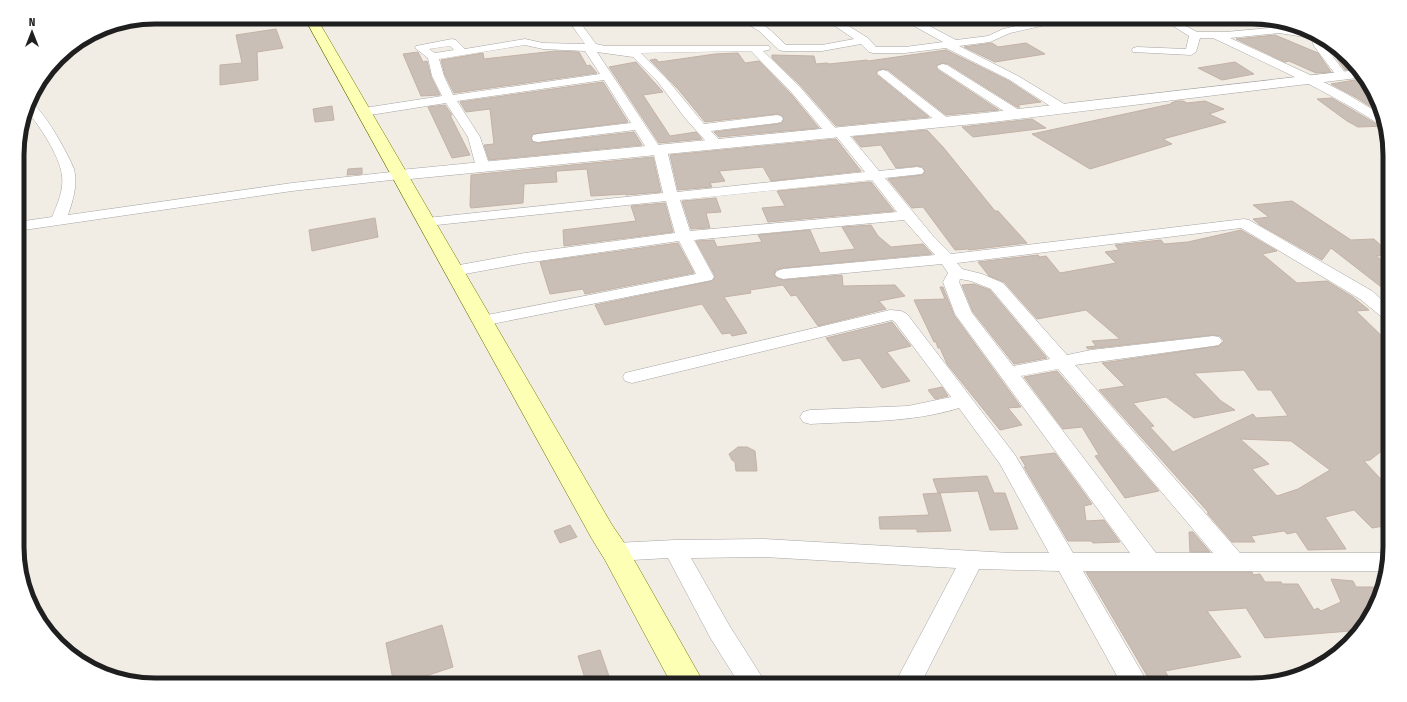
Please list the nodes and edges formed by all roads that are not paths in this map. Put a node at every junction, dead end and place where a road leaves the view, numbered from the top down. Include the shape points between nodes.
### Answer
1 (319, 24) edge
2 (576, 24) edge
3 (754, 24) edge
4 (838, 24) edge
5 (917, 24) edge
6 (1038, 24) edge
7 (1175, 24) edge
8 (1297, 32) edge
9 (1195, 35) junction
10 (1215, 35) junction
11 (864, 40) junction
12 (1317, 41) edge
13 (949, 44) junction
14 (589, 48) junction
15 (754, 48) junction
16 (783, 48) junction
17 (609, 50) junction
18 (1137, 50) dead end
19 (462, 52) junction
20 (433, 57) junction
21 (943, 67) dead end
22 (883, 73) dead end
23 (1355, 75) edge
24 (607, 76) junction
25 (1342, 76) junction
26 (1312, 80) junction
27 (449, 100) junction
28 (1062, 108) junction
29 (32, 110) edge
30 (364, 112) junction
31 (1017, 114) junction
32 (1378, 117) edge
33 (777, 119) dead end
34 (945, 122) junction
35 (639, 126) junction
36 (701, 128) junction
37 (836, 133) junction
38 (538, 138) dead end
39 (717, 145) junction
40 (657, 151) junction
41 (484, 167) junction
42 (917, 171) dead end
43 (400, 175) junction
44 (875, 176) junction
45 (671, 196) junction
46 (908, 215) junction
47 (58, 221) junction
48 (426, 222) junction
49 (24, 226) edge
50 (684, 236) junction
51 (952, 266) junction
52 (454, 271) junction
53 (783, 274) dead end
54 (1383, 309) edge
55 (482, 321) junction
56 (1213, 341) dead end
57 (1062, 362) junction
58 (1009, 373) junction
59 (632, 377) dead end
60 (964, 400) junction
61 (810, 416) dead end
62 (675, 549) junction
63 (616, 552) junction
64 (972, 560) junction
65 (1149, 561) junction
66 (1234, 561) junction
67 (1067, 562) junction
68 (1382, 562) edge
69 (685, 678) edge
70 (750, 678) edge
71 (911, 678) edge
72 (1132, 678) edge

1 - 30 main road
2 - 17 street via 592,46
3 - 16 street
4 - 11 street
5 - 13 street
6 - 13 street via 1007,31 990,39
7 - 9 street
8 - 10 street via 1279,30
9 - 10 street
9 - 18 street via 1191,52
10 - 26 street
11 - 13 street via 873,50 905,50
11 - 16 street via 822,48
12 - 25 street
13 - 28 street via 1014,78
14 - 17 street
14 - 19 street via 543,46 525,42
14 - 24 street
15 - 16 street
15 - 17 street
15 - 37 street
17 - 36 street via 636,54 662,80
19 - 20 street
19 - 20 street via 452,42 420,48
20 - 27 street
21 - 31 street
22 - 34 street
23 - 25 street
24 - 27 street
24 - 35 street
25 - 26 street
26 - 28 street
26 - 32 street via 1353,101
27 - 30 street
27 - 41 street via 474,137
28 - 31 street
29 - 47 street via 45,126 69,176
30 - 43 main road
31 - 34 street
33 - 36 street
34 - 37 street
35 - 38 street
35 - 40 street
36 - 39 street
37 - 39 street
37 - 44 street
39 - 40 street
40 - 41 street
40 - 45 street
41 - 43 street
42 - 44 street
43 - 47 street via 292,187
43 - 48 main road
44 - 45 street
44 - 46 street
45 - 48 street
45 - 50 street
46 - 50 street
46 - 51 street
47 - 49 street
48 - 52 main road
50 - 52 street via 525,258
50 - 55 street via 706,275 703,279
51 - 53 street
51 - 54 street via 1244,223 1366,295
51 - 57 street via 997,286
51 - 58 street via 951,282 964,314
52 - 55 main road
55 - 63 main road via 602,532
56 - 57 street
57 - 58 street
57 - 66 street
58 - 65 street
59 - 60 street via 895,315 901,318
60 - 61 street via 945,407 909,411
60 - 67 street via 1008,460
62 - 63 street
62 - 64 street via 764,548
62 - 70 street via 720,632
63 - 69 main road
64 - 67 street
64 - 71 street
65 - 66 street
65 - 67 street
66 - 68 street
67 - 72 street

